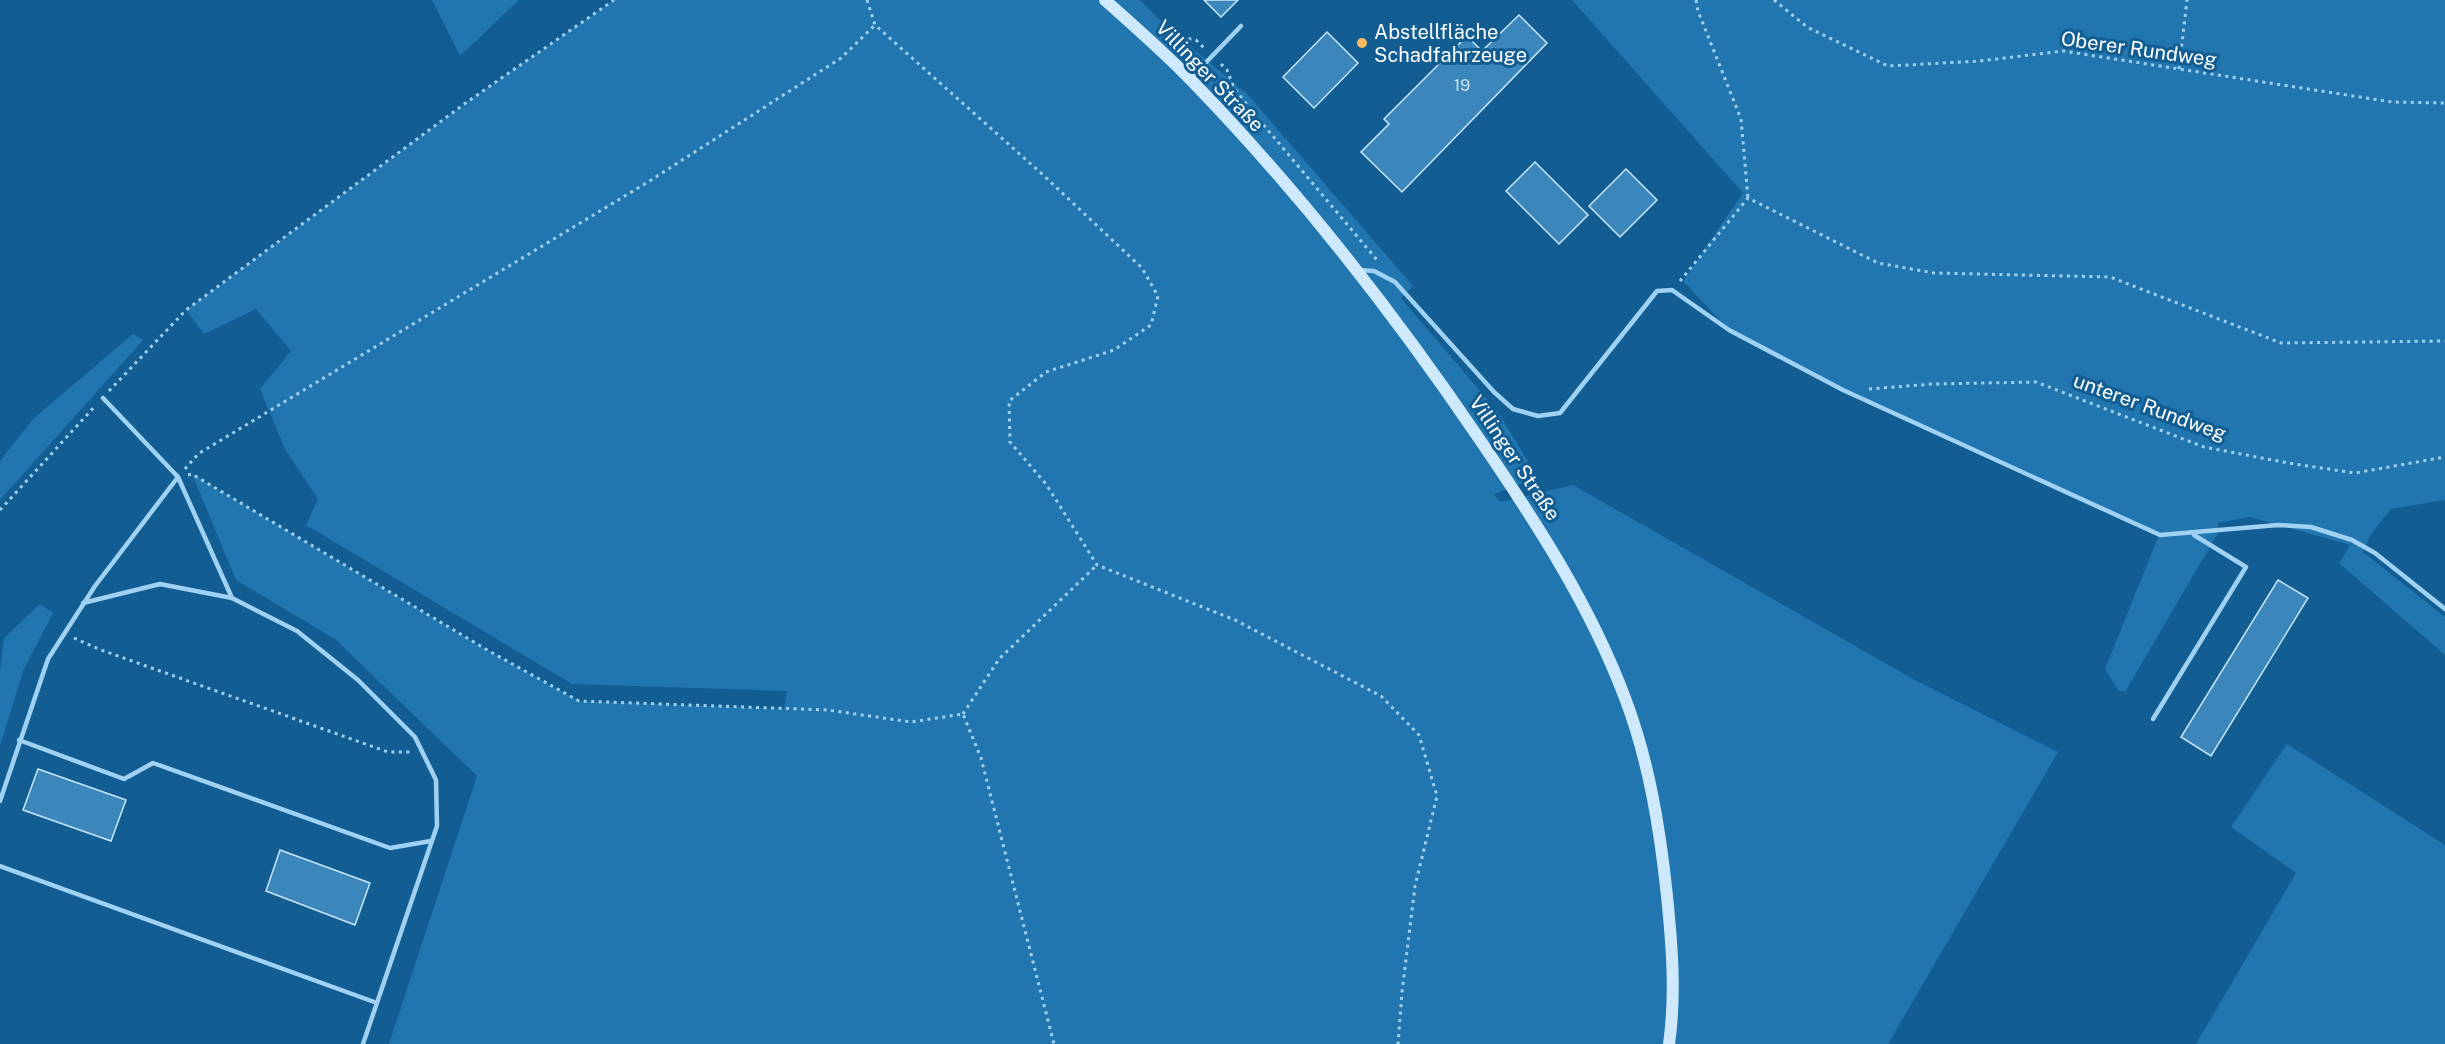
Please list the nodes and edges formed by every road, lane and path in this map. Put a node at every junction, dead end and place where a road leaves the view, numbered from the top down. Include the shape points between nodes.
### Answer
1 (614, 0) edge
2 (867, 0) edge
3 (1105, 0) edge
4 (1696, 0) edge
5 (1774, 0) edge
6 (2187, 0) edge
7 (875, 25) junction
8 (1241, 26) dead end
9 (1161, 28) dead end
10 (1212, 56) junction
11 (2179, 69) junction
12 (1190, 79) junction
13 (2445, 103) edge
14 (1748, 198) junction
15 (1355, 270) junction
16 (1395, 282) junction
17 (1672, 290) junction
18 (2445, 341) edge
19 (1843, 390) junction
20 (103, 398) junction
21 (2445, 457) edge
22 (178, 477) junction
23 (0, 510) edge
24 (2194, 533) junction
25 (1097, 565) junction
26 (232, 598) junction
27 (83, 603) junction
28 (2445, 609) edge
29 (64, 634) junction
30 (963, 714) junction
31 (2153, 719) dead end
32 (19, 740) junction
33 (423, 752) junction
34 (0, 801) edge
35 (431, 840) junction
36 (0, 866) edge
37 (377, 1003) junction
38 (363, 1044) edge
39 (1054, 1044) edge
40 (1398, 1044) edge
41 (1670, 1044) edge

1 - 20 path via 467,102 186,310
2 - 7 path
3 - 12 main road, Villinger Straße
4 - 14 path via 1741,119
5 - 11 path, Oberer Rundweg via 1807,27 1888,66 2063,51
6 - 11 path
7 - 22 path via 841,58 648,182 198,454
7 - 25 path via 1142,268 1158,296 1150,325 1114,350 1046,372 1010,401 1010,442 1046,483
8 - 10 lane
9 - 10 path via 1176,37 1196,40
10 - 12 lane
10 - 16 path via 1227,69 1234,88 1251,110
11 - 13 path, Oberer Rundweg via 2392,102
12 - 15 main road, Villinger Straße
14 - 17 path
14 - 18 path via 1878,263 1934,273 2110,277 2281,343
15 - 16 lane via 1374,271
15 - 41 main road, Villinger Straße via 1452,399 1553,550 1597,630 1626,699 1649,775 1662,853 1673,959
16 - 17 lane via 1494,392 1513,409 1538,416 1560,413 1644,305 1657,291
17 - 19 lane via 1729,330
19 - 21 path, unterer Rundweg via 2036,382 2204,447 2288,463 2355,472
19 - 24 lane via 2160,535
20 - 22 lane
20 - 23 path
22 - 26 lane
22 - 27 lane
22 - 30 path via 192,474 579,701 828,710 911,722
24 - 28 lane via 2278,525 2321,530 2376,553
24 - 31 lane via 2247,567
25 - 30 path via 999,659
25 - 40 path via 1235,620 1381,696 1419,735 1437,796 1415,886
26 - 27 lane via 160,584
26 - 33 lane via 297,631 374,696 415,736
27 - 29 lane
29 - 32 lane via 48,659
29 - 33 path via 388,752
30 - 39 path via 981,758
32 - 34 lane
32 - 35 lane via 124,779 153,763 390,848
33 - 35 lane via 436,780 437,826
35 - 37 lane
36 - 37 lane
37 - 38 lane

